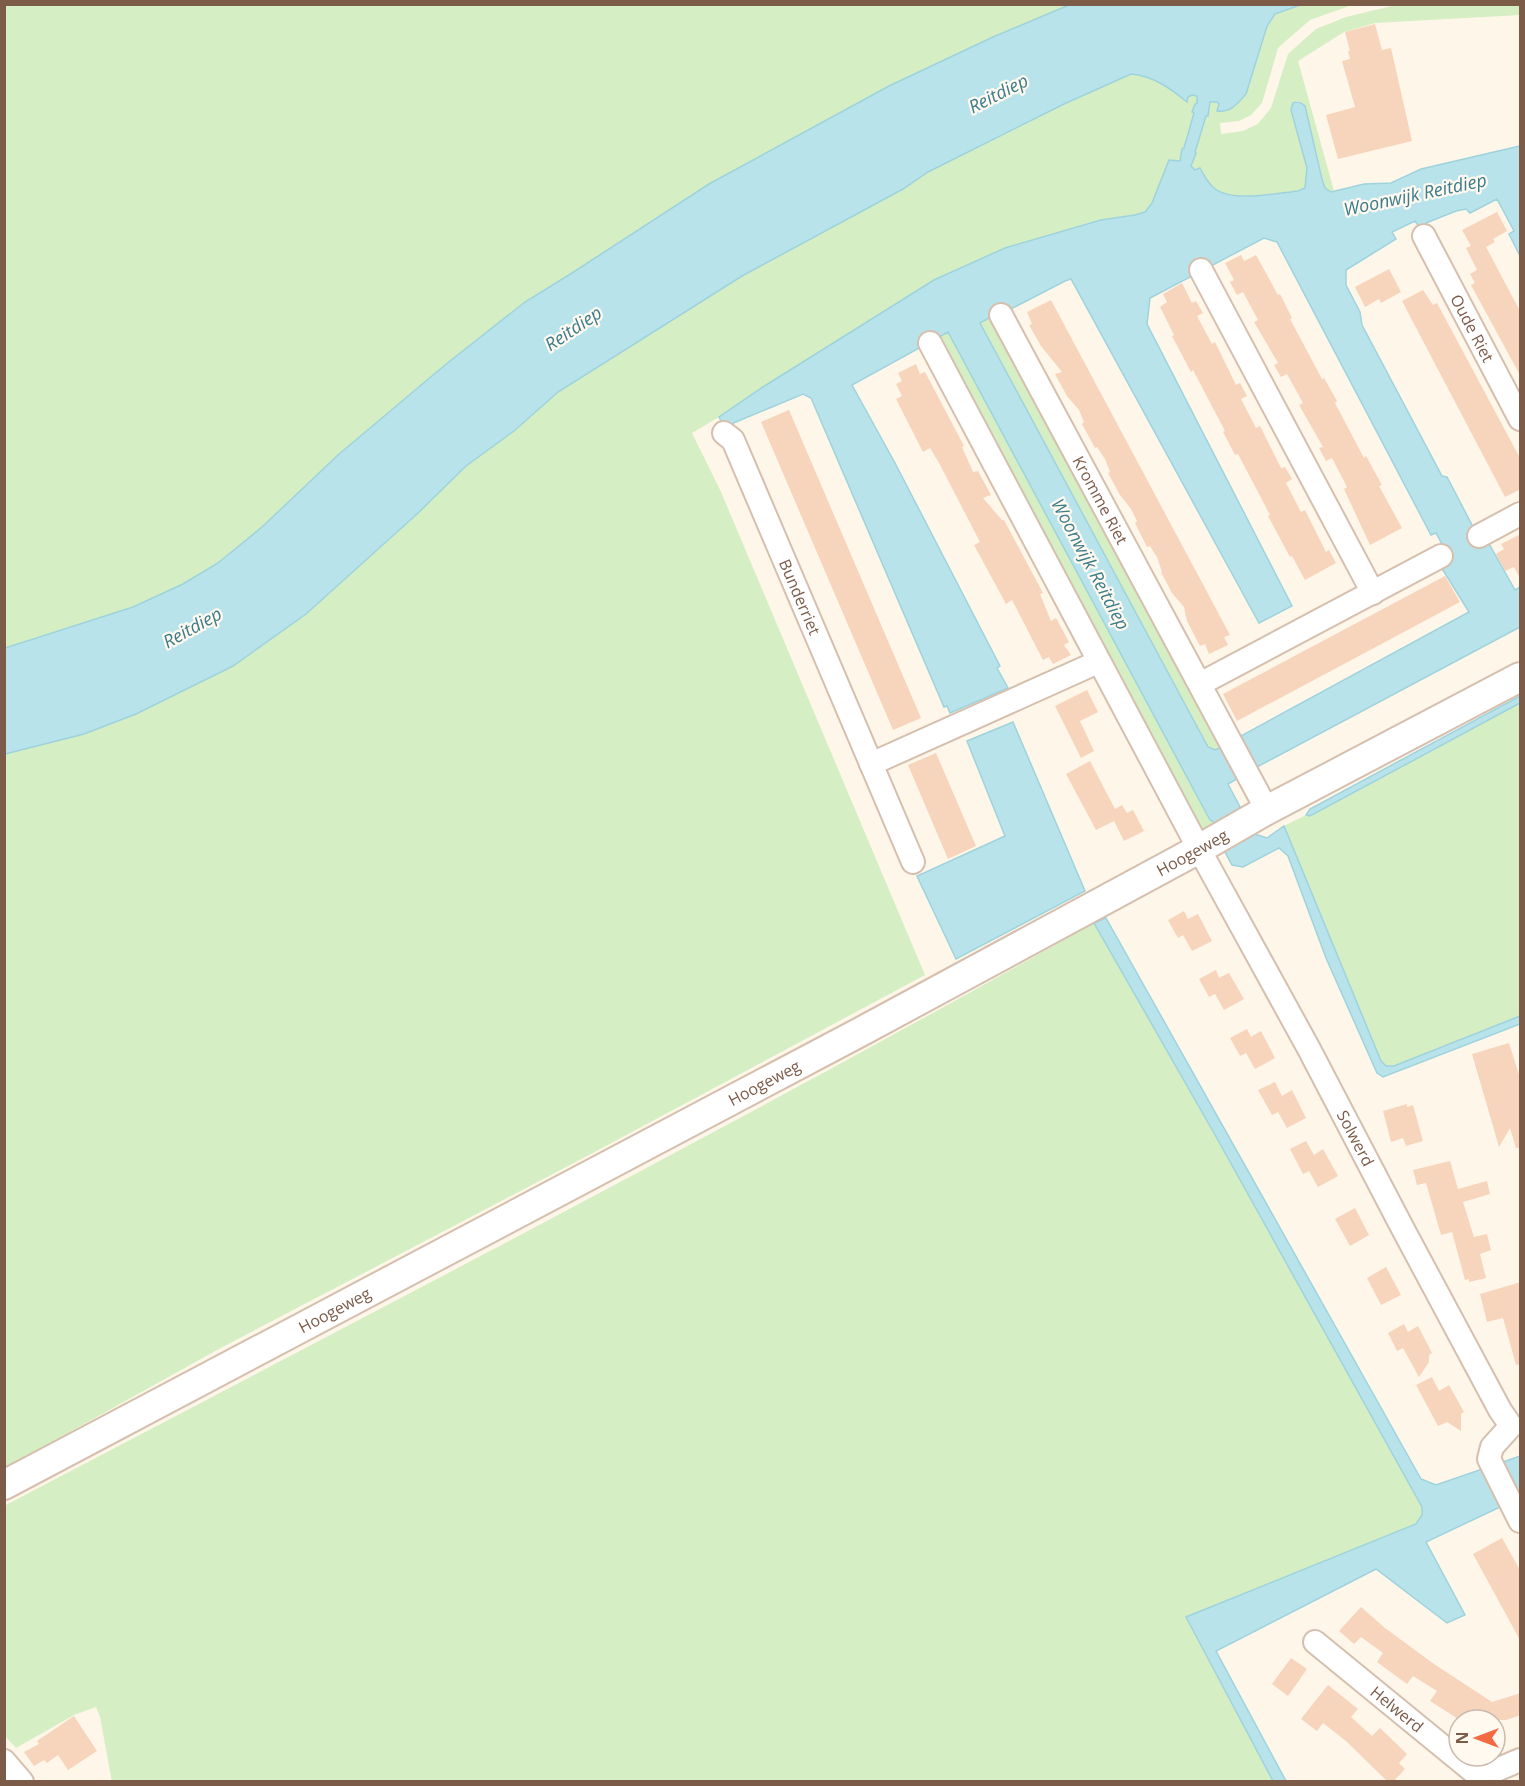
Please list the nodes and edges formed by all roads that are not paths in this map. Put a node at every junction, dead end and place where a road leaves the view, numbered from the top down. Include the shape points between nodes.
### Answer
1 (1424, 236) dead end
2 (1201, 270) dead end
3 (1001, 315) dead end
4 (930, 343) dead end
5 (1521, 419) edge
6 (724, 433) dead end
7 (1521, 514) edge
8 (1479, 536) dead end
9 (1441, 556) dead end
10 (1373, 593) junction
11 (1098, 662) junction
12 (1521, 677) edge
13 (1200, 684) junction
14 (871, 764) junction
15 (1260, 814) junction
16 (1207, 843) junction
17 (913, 862) dead end
18 (1516, 1428) edge
19 (4, 1485) edge
20 (1516, 1513) edge
21 (1316, 1642) dead end
22 (1521, 1760) edge
23 (4, 1761) edge
24 (1479, 1779) edge
25 (22, 1782) edge

1 - 5 street, Oude Riet
2 - 10 street
3 - 13 street, Kromme Riet
4 - 11 street
6 - 14 street, Bunderriet via 733,440
7 - 8 street
9 - 10 street
10 - 13 street
11 - 14 street
11 - 16 street
12 - 15 street, Hoogeweg
13 - 15 street, Kromme Riet via 1252,783
14 - 17 street, Bunderriet
15 - 16 street, Hoogeweg
16 - 18 street, Solwerd via 1402,1229 1500,1410
16 - 19 street, Hoogeweg via 864,1030
18 - 20 street via 1492,1447 1489,1460
21 - 24 street, Helwerd
22 - 24 street, Helwerd
23 - 25 street

